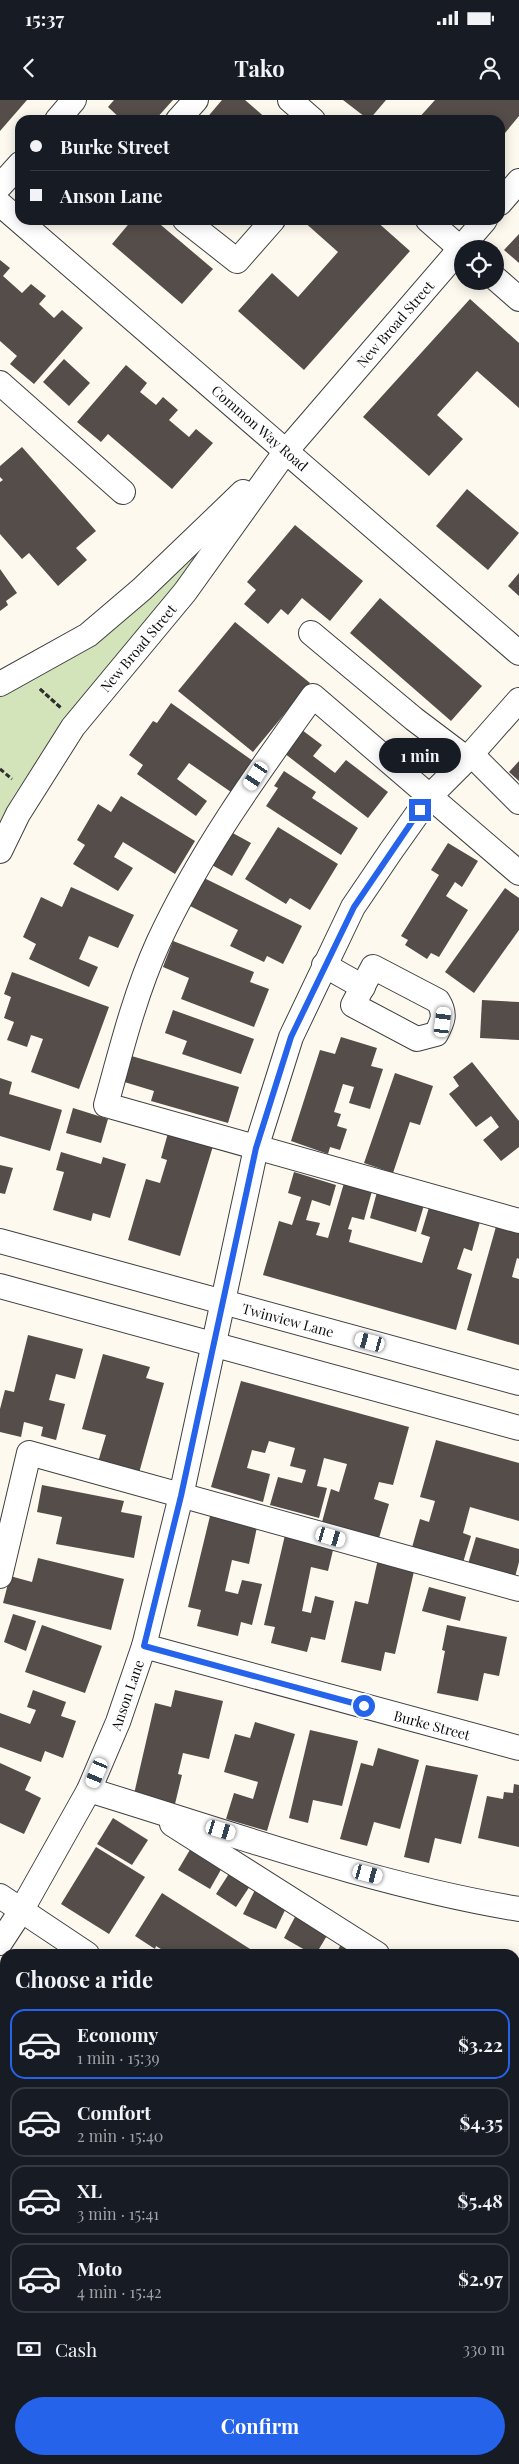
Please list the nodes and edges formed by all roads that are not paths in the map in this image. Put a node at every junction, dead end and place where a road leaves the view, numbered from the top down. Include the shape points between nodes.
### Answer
1 (74, 100) edge
2 (196, 100) edge
3 (290, 100) edge
4 (61, 115) edge
5 (182, 115) edge
6 (307, 115) edge
7 (15, 170) edge
8 (519, 181) edge
9 (0, 186) edge
10 (505, 197) edge
11 (0, 204) edge
12 (15, 217) edge
13 (24, 225) edge
14 (190, 225) edge
15 (269, 225) edge
16 (434, 225) edge
17 (481, 225) edge
18 (468, 240) edge
19 (454, 243) edge
20 (454, 257) edge
21 (504, 286) edge
22 (519, 299) edge
23 (0, 383) edge
24 (286, 451) junction
25 (123, 492) dead end
26 (312, 633) dead end
27 (519, 652) edge
28 (0, 684) edge
29 (519, 700) edge
30 (469, 757) junction
31 (430, 796) junction
32 (519, 802) edge
33 (0, 851) edge
34 (519, 873) edge
35 (324, 965) junction
36 (363, 986) dead end
37 (256, 1148) junction
38 (519, 1221) edge
39 (0, 1241) edge
40 (0, 1286) edge
41 (222, 1301) junction
42 (212, 1344) junction
43 (519, 1383) edge
44 (519, 1428) edge
45 (181, 1496) junction
46 (0, 1576) edge
47 (519, 1590) edge
48 (144, 1646) junction
49 (519, 1748) edge
50 (89, 1790) junction
51 (145, 1807) junction
52 (0, 1896) edge
53 (519, 1909) edge
54 (22, 1911) junction
55 (0, 1943) edge
56 (80, 1949) edge
57 (370, 1949) edge

1 - 4 street
2 - 5 street
3 - 6 street
7 - 9 street
8 - 10 street
11 - 12 street, Common Way Road
13 - 24 street, Common Way Road
14 - 15 street via 237,261
16 - 19 street
17 - 18 street, New Broad Street
20 - 24 street, New Broad Street
21 - 22 street
23 - 25 street
24 - 27 street, Common Way Road
24 - 28 street, New Broad Street via 142,589 88,635
24 - 33 street, New Broad Street via 185,592 67,714
26 - 30 street via 414,719
29 - 30 street, Anson Lane
30 - 31 street, Anson Lane
30 - 32 street
31 - 34 street
31 - 35 street, Anson Lane via 354,907
31 - 37 street via 313,696 196,869 158,943 132,1010 106,1105
35 - 36 street
35 - 37 street, Anson Lane via 291,1037
37 - 38 street
37 - 41 street, Anson Lane
39 - 41 street, Twinview Lane
40 - 42 street
41 - 42 street, Anson Lane
41 - 43 street, Twinview Lane
42 - 44 street
42 - 45 street, Anson Lane
45 - 46 street via 29,1453
45 - 47 street
45 - 48 street, Anson Lane
48 - 49 street, Burke Street
48 - 50 street, Anson Lane via 118,1722
50 - 51 street
50 - 54 street, Anson Lane
51 - 53 street via 343,1867 471,1901
51 - 57 street
52 - 54 street
54 - 55 street, Anson Lane
54 - 56 street

